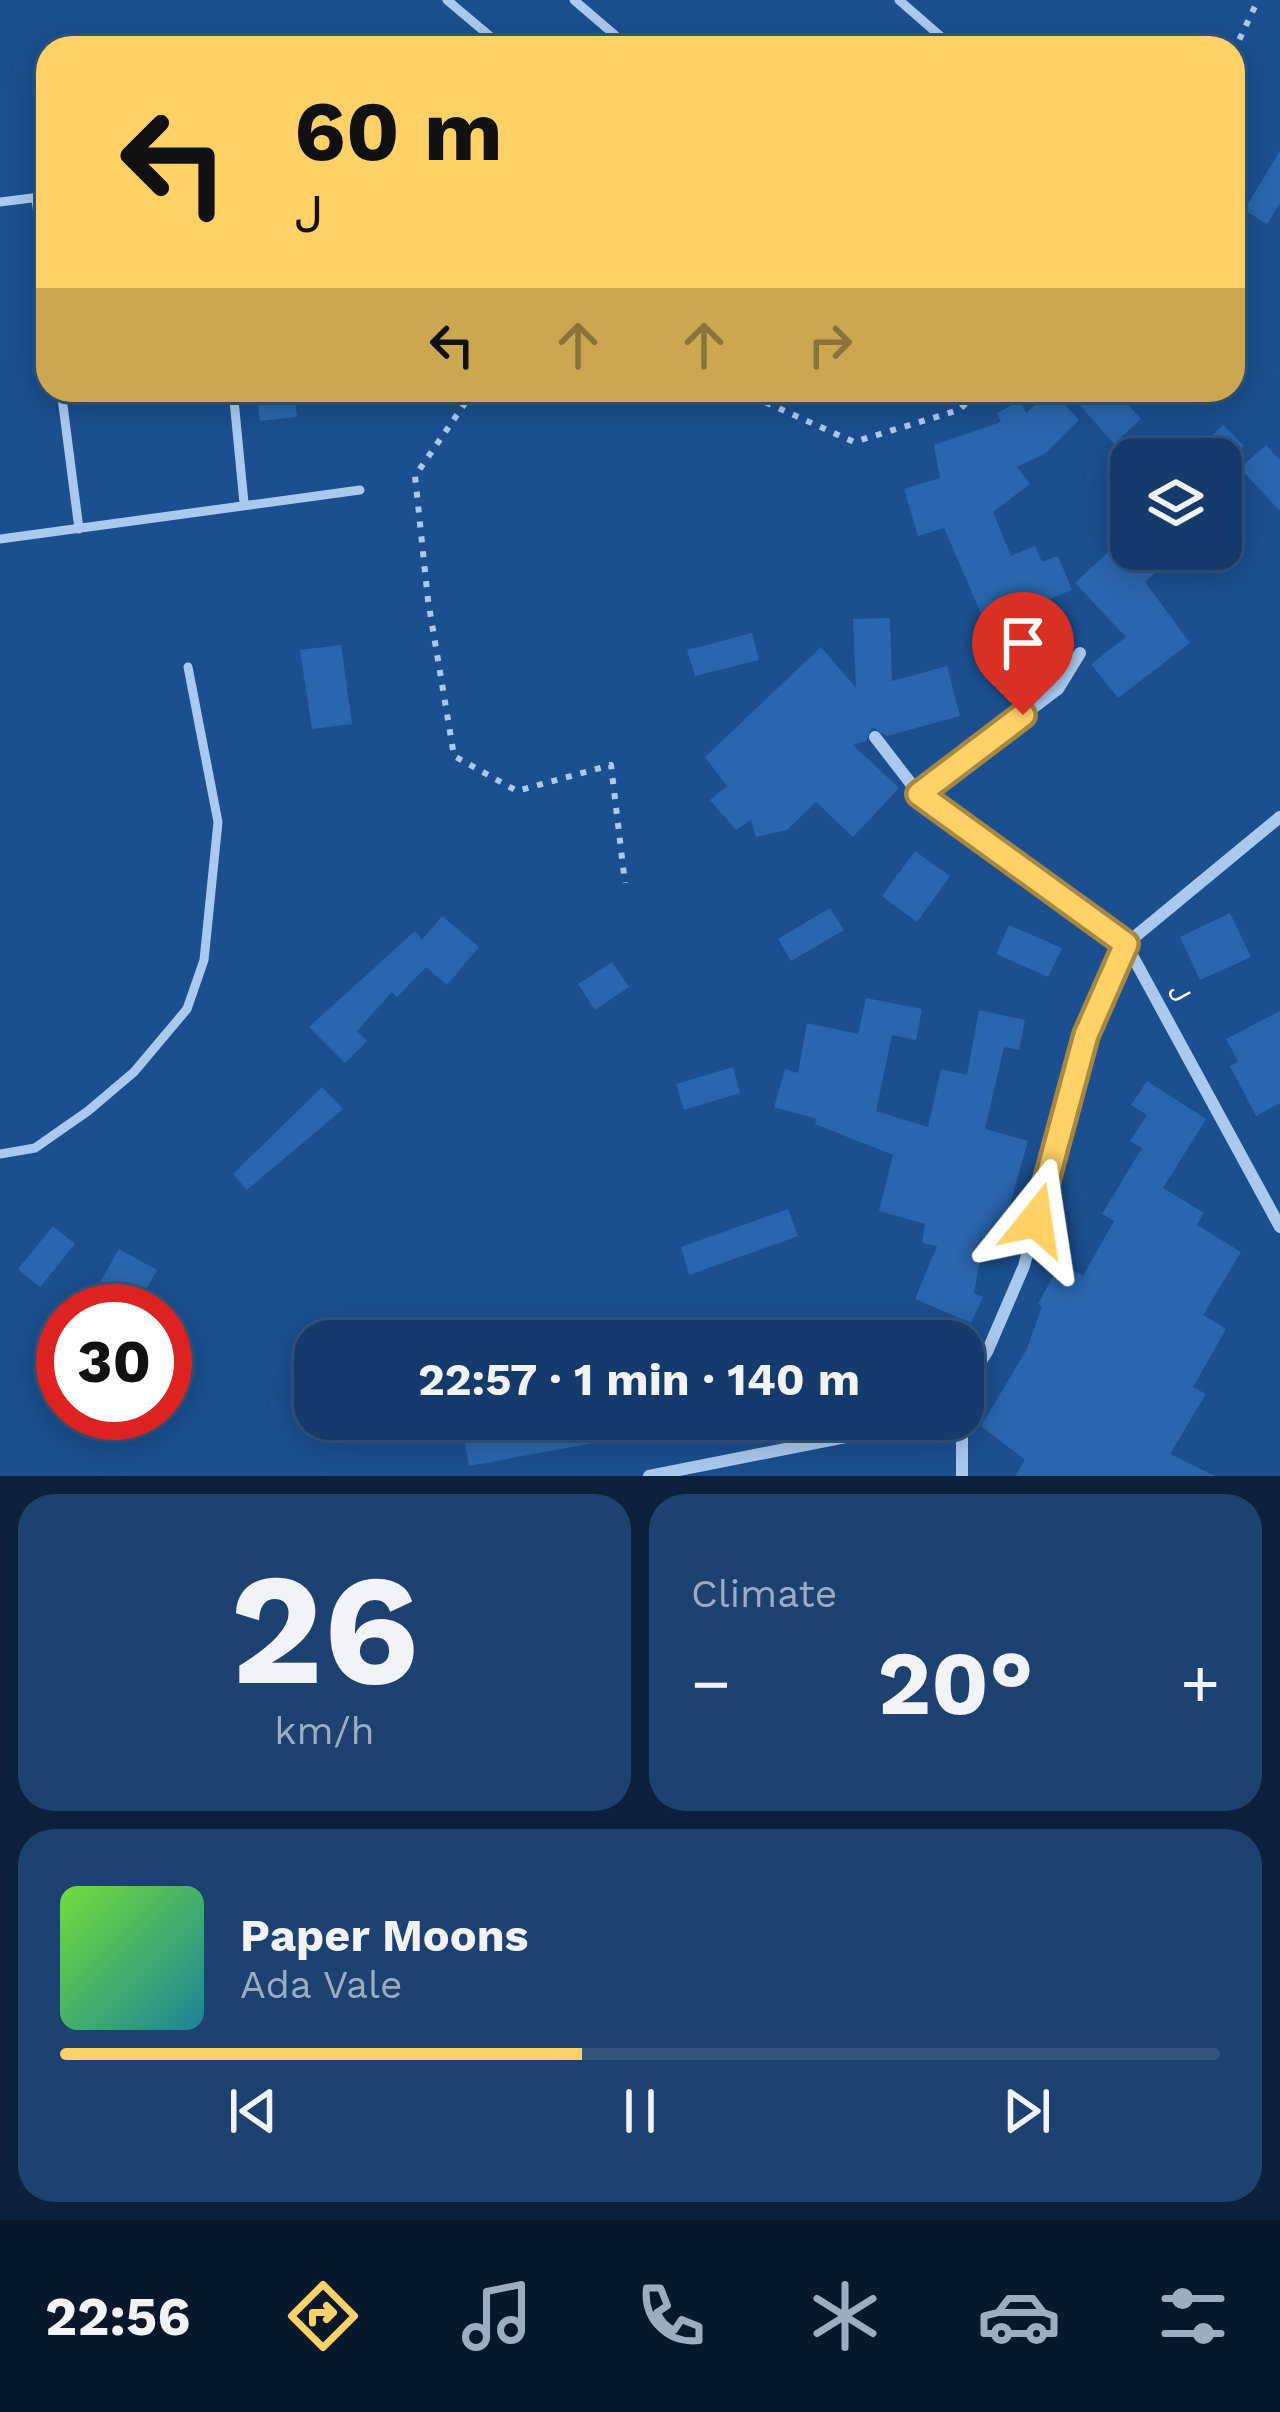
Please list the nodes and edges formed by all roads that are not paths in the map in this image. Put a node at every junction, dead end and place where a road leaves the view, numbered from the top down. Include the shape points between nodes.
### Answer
1 (447, 0) edge
2 (574, 0) edge
3 (899, 0) edge
4 (490, 36) edge
5 (616, 36) edge
6 (940, 36) edge
7 (36, 199) edge
8 (0, 202) edge
9 (63, 402) edge
10 (234, 402) edge
11 (360, 490) dead end
12 (244, 502) junction
13 (79, 529) junction
14 (0, 539) edge
15 (1080, 653) dead end
16 (188, 667) dead end
17 (875, 737) dead end
18 (919, 794) junction
19 (1280, 817) edge
20 (1126, 944) junction
21 (0, 1154) edge
22 (1280, 1227) edge
23 (984, 1356) edge
24 (831, 1440) edge
25 (962, 1440) edge
26 (649, 1476) edge
27 (962, 1476) edge

1 - 4 lane
2 - 5 lane
3 - 6 lane
7 - 8 lane
9 - 13 lane
10 - 12 lane
11 - 12 lane
12 - 13 lane
13 - 14 lane
15 - 18 street via 1058,688
16 - 21 lane via 218,822 205,960 187,1010 88,1111 35,1148
17 - 18 street, J
18 - 20 street, J
19 - 20 street
20 - 22 street, J
20 - 23 street via 1086,1035 1024,1266
24 - 26 street
25 - 27 street

